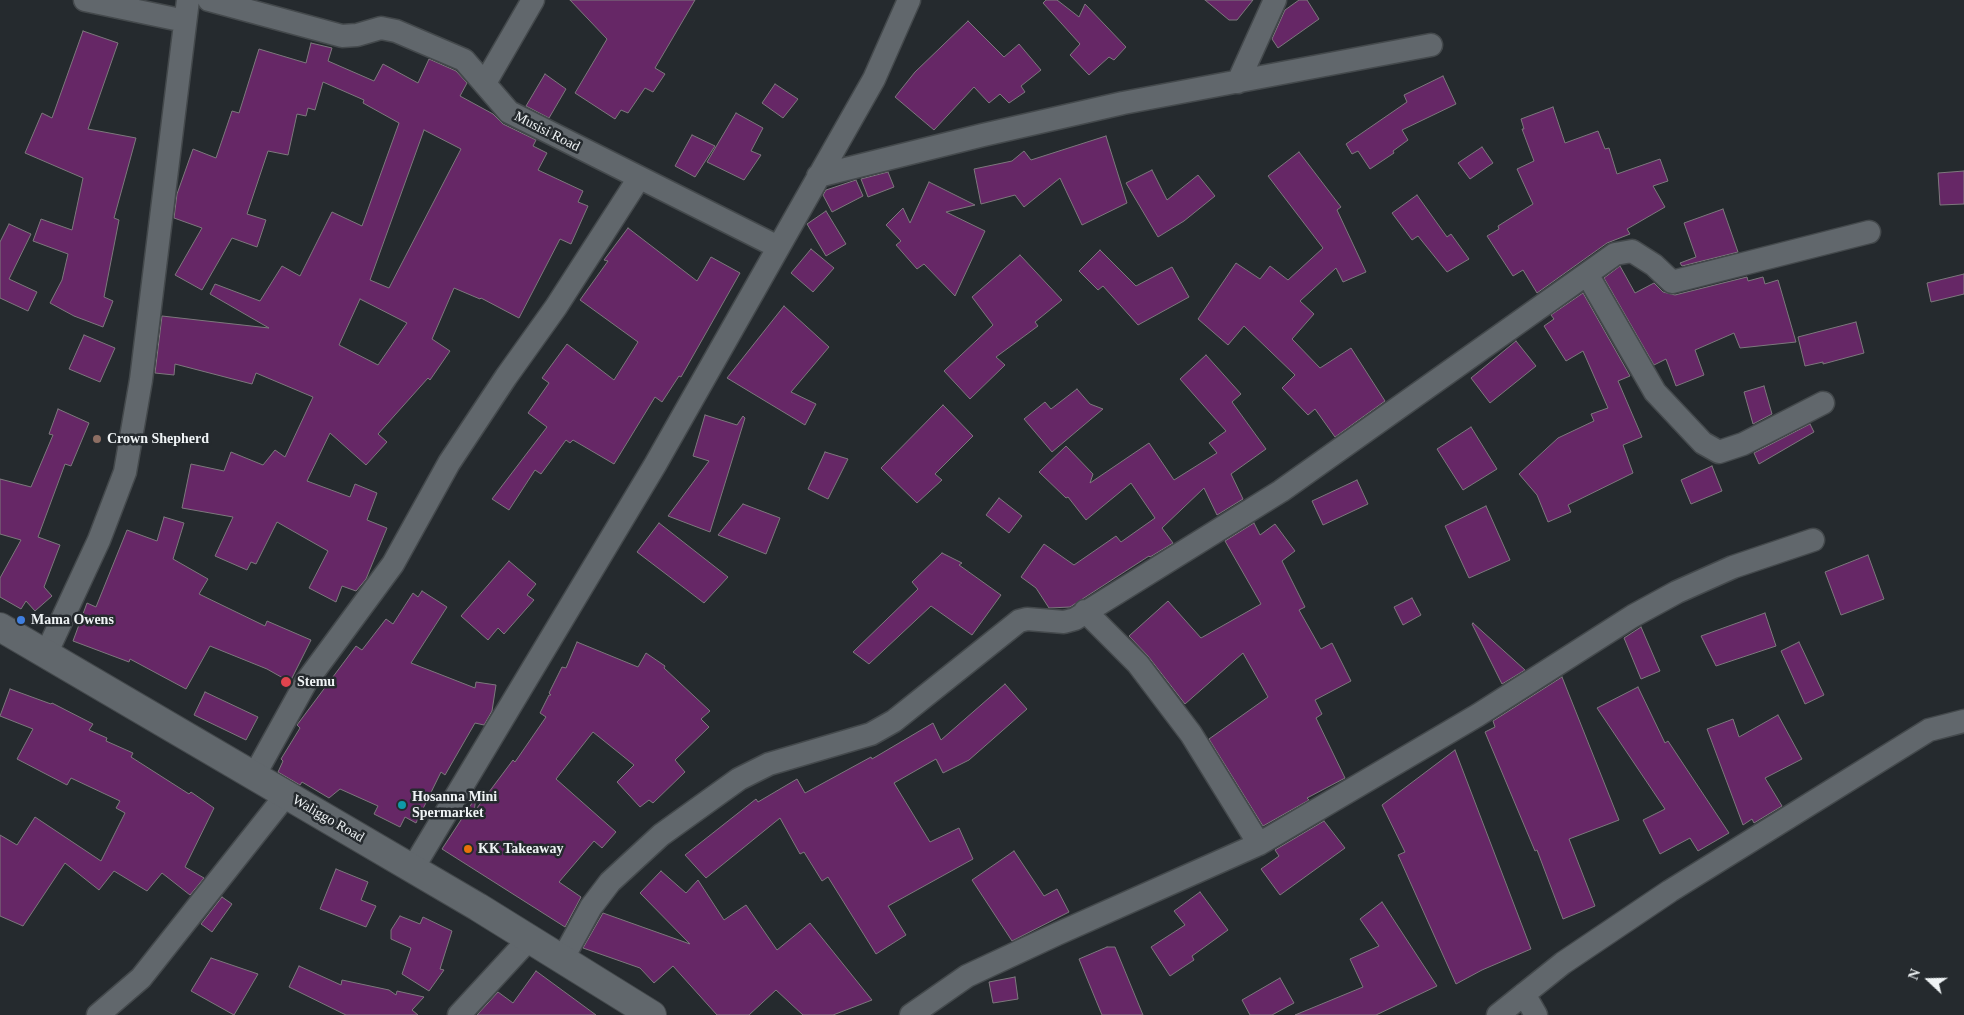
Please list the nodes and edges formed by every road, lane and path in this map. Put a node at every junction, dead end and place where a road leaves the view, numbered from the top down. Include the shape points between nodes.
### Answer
1 (86, 0) edge
2 (209, 0) edge
3 (533, 0) edge
4 (909, 0) edge
5 (1275, 0) edge
6 (186, 11) edge
7 (1431, 45) dead end
8 (1238, 82) junction
9 (485, 83) junction
10 (818, 176) junction
11 (639, 178) junction
12 (1869, 232) dead end
13 (778, 246) junction
14 (1588, 274) junction
15 (1823, 403) dead end
16 (1813, 540) dead end
17 (1085, 611) junction
18 (0, 627) edge
19 (46, 654) junction
20 (1964, 721) edge
21 (254, 776) junction
22 (286, 795) junction
23 (1259, 844) junction
24 (413, 868) junction
25 (530, 938) junction
26 (563, 958) junction
27 (1524, 994) junction
28 (98, 1015) edge
29 (459, 1015) edge
30 (652, 1015) edge
31 (911, 1015) edge
32 (1498, 1015) edge
33 (1536, 1015) edge

1 - 6 street
2 - 9 street, Musisi Road via 342,36 381,28 396,31 464,60
3 - 9 street
4 - 10 street via 874,78
5 - 8 street
6 - 19 street via 141,380 125,472 99,540
7 - 8 street
8 - 10 street via 1058,118
9 - 11 street, Musisi Road via 509,112
10 - 13 street
11 - 13 street, Musisi Road
11 - 21 street via 449,463 393,564 306,682
12 - 14 street via 1679,281 1672,282 1632,251 1616,254
13 - 24 street via 655,465
14 - 15 street via 1655,392 1703,443 1719,452 1743,444
14 - 17 street via 1281,491
16 - 23 street via 1733,567 1676,592 1478,715
17 - 23 street via 1138,664 1191,734
17 - 26 street via 1075,620 1064,622 1019,621 894,721 871,734 769,764 740,779 661,835 610,882 591,907
18 - 19 street, Waliggo Road
19 - 21 street, Waliggo Road
20 - 27 street via 1929,730 1878,760 1670,891 1563,962
21 - 22 street, Waliggo Road
22 - 24 street, Waliggo Road
22 - 28 street via 141,978
23 - 31 street via 967,976
24 - 25 street, Waliggo Road
25 - 26 street, Waliggo Road
25 - 29 street
26 - 30 street, Waliggo Road
27 - 32 street
27 - 33 street

